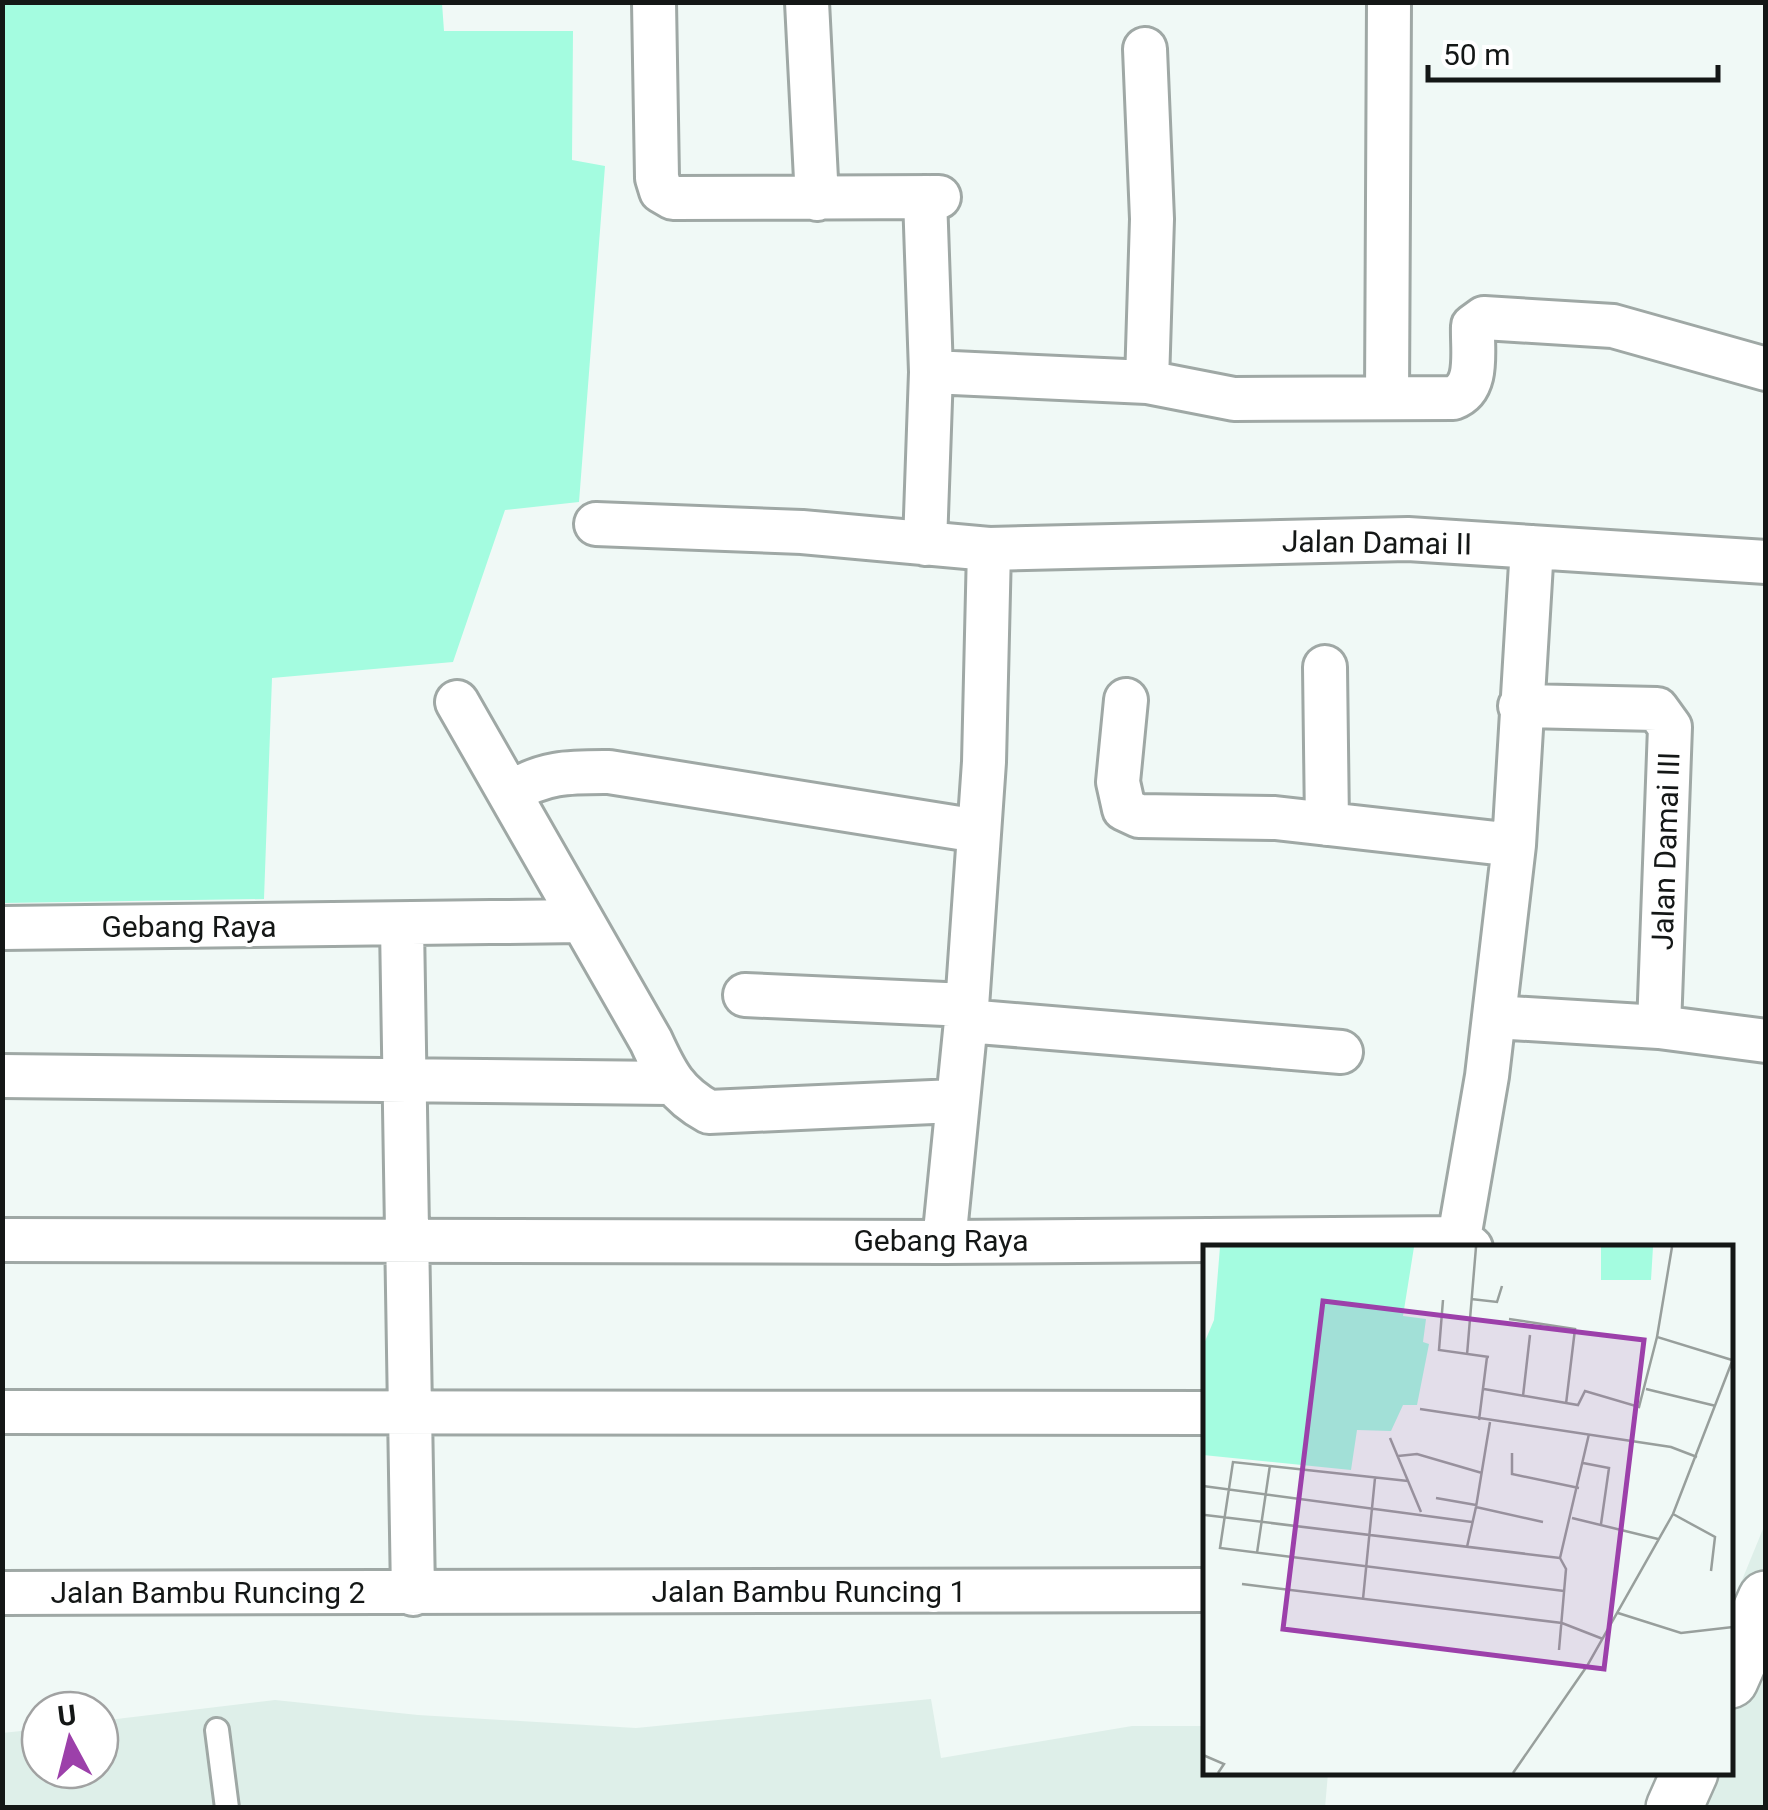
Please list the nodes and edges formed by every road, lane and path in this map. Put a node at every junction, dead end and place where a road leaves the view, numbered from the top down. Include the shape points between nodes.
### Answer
1 (654, 2) edge
2 (806, 2) edge
3 (1389, 2) edge
4 (1145, 48) dead end
5 (817, 199) junction
6 (1766, 369) edge
7 (931, 372) junction
8 (1147, 382) junction
9 (1388, 398) junction
10 (596, 524) dead end
11 (925, 544) junction
12 (1532, 546) junction
13 (988, 550) junction
14 (1766, 562) edge
15 (1326, 667) dead end
16 (1126, 700) dead end
17 (457, 702) dead end
18 (1520, 706) junction
19 (512, 793) junction
20 (1327, 824) junction
21 (978, 831) junction
22 (1514, 845) junction
23 (582, 921) junction
24 (402, 926) junction
25 (2, 928) edge
26 (745, 995) dead end
27 (966, 1013) junction
28 (1494, 1017) junction
29 (1658, 1027) junction
30 (1766, 1040) edge
31 (1341, 1052) dead end
32 (2, 1076) edge
33 (405, 1080) junction
34 (670, 1082) junction
35 (956, 1101) junction
36 (407, 1238) junction
37 (2, 1240) edge
38 (944, 1242) junction
39 (1465, 1242) edge
40 (2, 1412) edge
41 (1203, 1413) edge
42 (410, 1414) junction
43 (1203, 1590) edge
44 (2, 1593) edge
45 (413, 1594) junction
46 (217, 1730) dead end
47 (1689, 1775) edge
48 (227, 1808) edge
49 (1674, 1808) edge

1 - 5 street via 662,190 673,198
2 - 5 street
3 - 9 street
4 - 8 street via 1152,252
5 - 7 street via 932,197
6 - 9 street via 1613,326 1484,318 1473,326 1471,384 1464,394
7 - 8 street
7 - 11 street
8 - 9 street via 1234,399
10 - 11 street, Jalan Damai II
11 - 13 street, Jalan Damai II
12 - 13 street, Jalan Damai II via 1408,539
12 - 14 street, Jalan Damai II
12 - 18 street
13 - 21 street
15 - 20 street
16 - 20 street via 1118,782 1124,809 1140,816
17 - 19 street
18 - 22 street
18 - 29 street, Jalan Damai III via 1657,709 1666,716
19 - 21 street via 560,772 609,772
19 - 23 street
20 - 22 street
21 - 27 street
22 - 28 street
23 - 24 street, Gebang Raya
23 - 34 street
24 - 25 street, Gebang Raya
24 - 33 street
26 - 27 street
27 - 31 street
27 - 35 street
28 - 29 street
28 - 39 street
29 - 30 street
32 - 33 street
33 - 34 street
33 - 36 street
34 - 35 street via 708,1112
35 - 38 street
36 - 37 street, Gebang Raya
36 - 38 street, Gebang Raya
36 - 42 street
38 - 39 street, Gebang Raya
40 - 42 street
41 - 42 street
42 - 45 street
43 - 45 street, Jalan Bambu Runcing 1
44 - 45 street, Jalan Bambu Runcing 2
46 - 48 lane
47 - 49 main road

